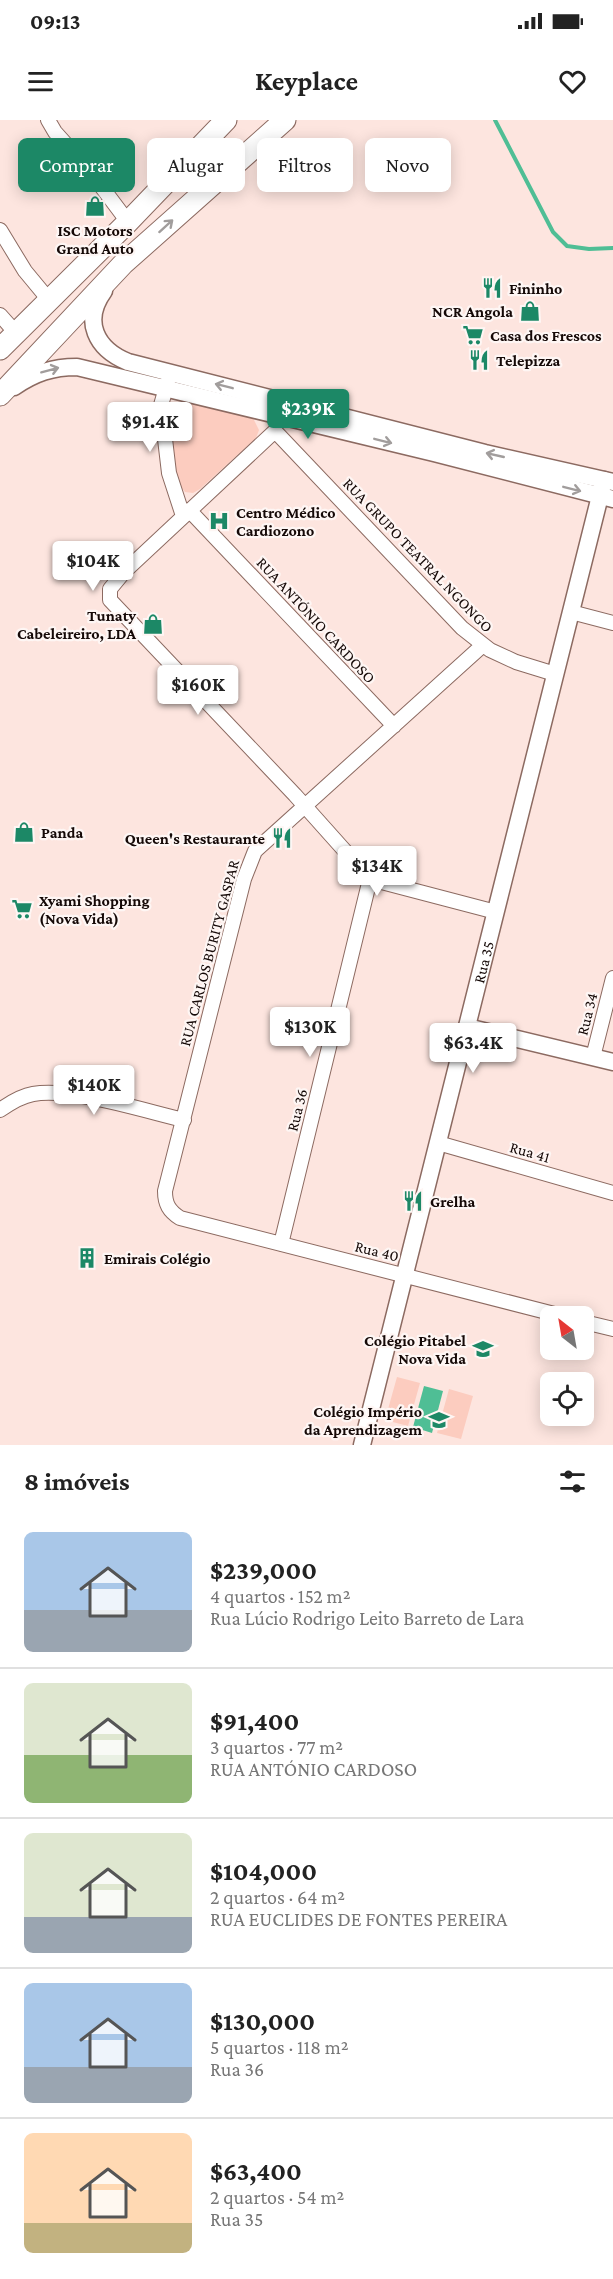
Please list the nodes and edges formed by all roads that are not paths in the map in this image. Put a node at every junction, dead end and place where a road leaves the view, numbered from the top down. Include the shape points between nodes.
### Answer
1 (48, 120) edge
2 (226, 120) edge
3 (285, 120) edge
4 (128, 222) junction
5 (0, 230) edge
6 (123, 264) junction
7 (49, 300) junction
8 (0, 315) edge
9 (16, 333) junction
10 (0, 349) edge
11 (168, 380) junction
12 (0, 397) edge
13 (279, 416) junction
14 (608, 489) edge
15 (186, 513) junction
16 (571, 612) junction
17 (613, 623) edge
18 (483, 645) junction
19 (555, 674) junction
20 (393, 726) junction
21 (304, 806) junction
22 (370, 879) junction
23 (496, 912) junction
24 (613, 978) edge
25 (467, 1027) junction
26 (593, 1057) junction
27 (613, 1062) edge
28 (0, 1110) edge
29 (184, 1120) junction
30 (438, 1143) junction
31 (613, 1193) edge
32 (180, 1218) joint
33 (281, 1244) junction
34 (405, 1274) junction
35 (540, 1310) edge
36 (594, 1324) edge
37 (613, 1329) edge
38 (362, 1445) edge

1 - 4 street
2 - 4 highway
6 -> 3 highway
4 - 7 highway
5 - 7 street via 25,271
6 - 11 street via 98,298 94,330 104,348 115,357
6 - 12 highway
7 - 9 highway
8 - 9 street
9 - 10 highway
12 -> 11 street via 26,379 60,367
11 - 13 street
11 - 15 street, RUA ANTÓNIO CARDOSO via 161,405 168,473
13 - 14 street
13 - 15 street
13 - 18 street, RUA GRUPO TEATRAL NGONGO via 462,628
14 - 16 street, Rua 35
15 - 20 street, RUA ANTÓNIO CARDOSO
15 - 21 street via 115,580 110,600
16 - 17 street
16 - 19 street, Rua 35
18 - 19 street, RUA GRUPO TEATRAL NGONGO via 516,662
18 - 20 street, RUA CARLOS BURITY GASPAR
19 - 23 street, Rua 35
20 - 21 street, RUA CARLOS BURITY GASPAR
21 - 22 street
21 - 29 street, RUA CARLOS BURITY GASPAR via 260,845 248,864
22 - 23 street
22 - 33 street, Rua 36
23 - 25 street, Rua 35
24 - 26 street, Rua 34
25 - 26 street
25 - 30 street, Rua 35
26 - 27 street
28 - 29 street via 31,1094 47,1092
29 - 32 street, RUA CARLOS BURITY GASPAR via 165,1191 169,1209
30 - 31 street, Rua 41
30 - 34 street, Rua 35
32 - 33 street, Rua 40
33 - 34 street, Rua 40
34 - 35 street, Rua 40
34 - 38 street, Rua 35
36 - 37 street

